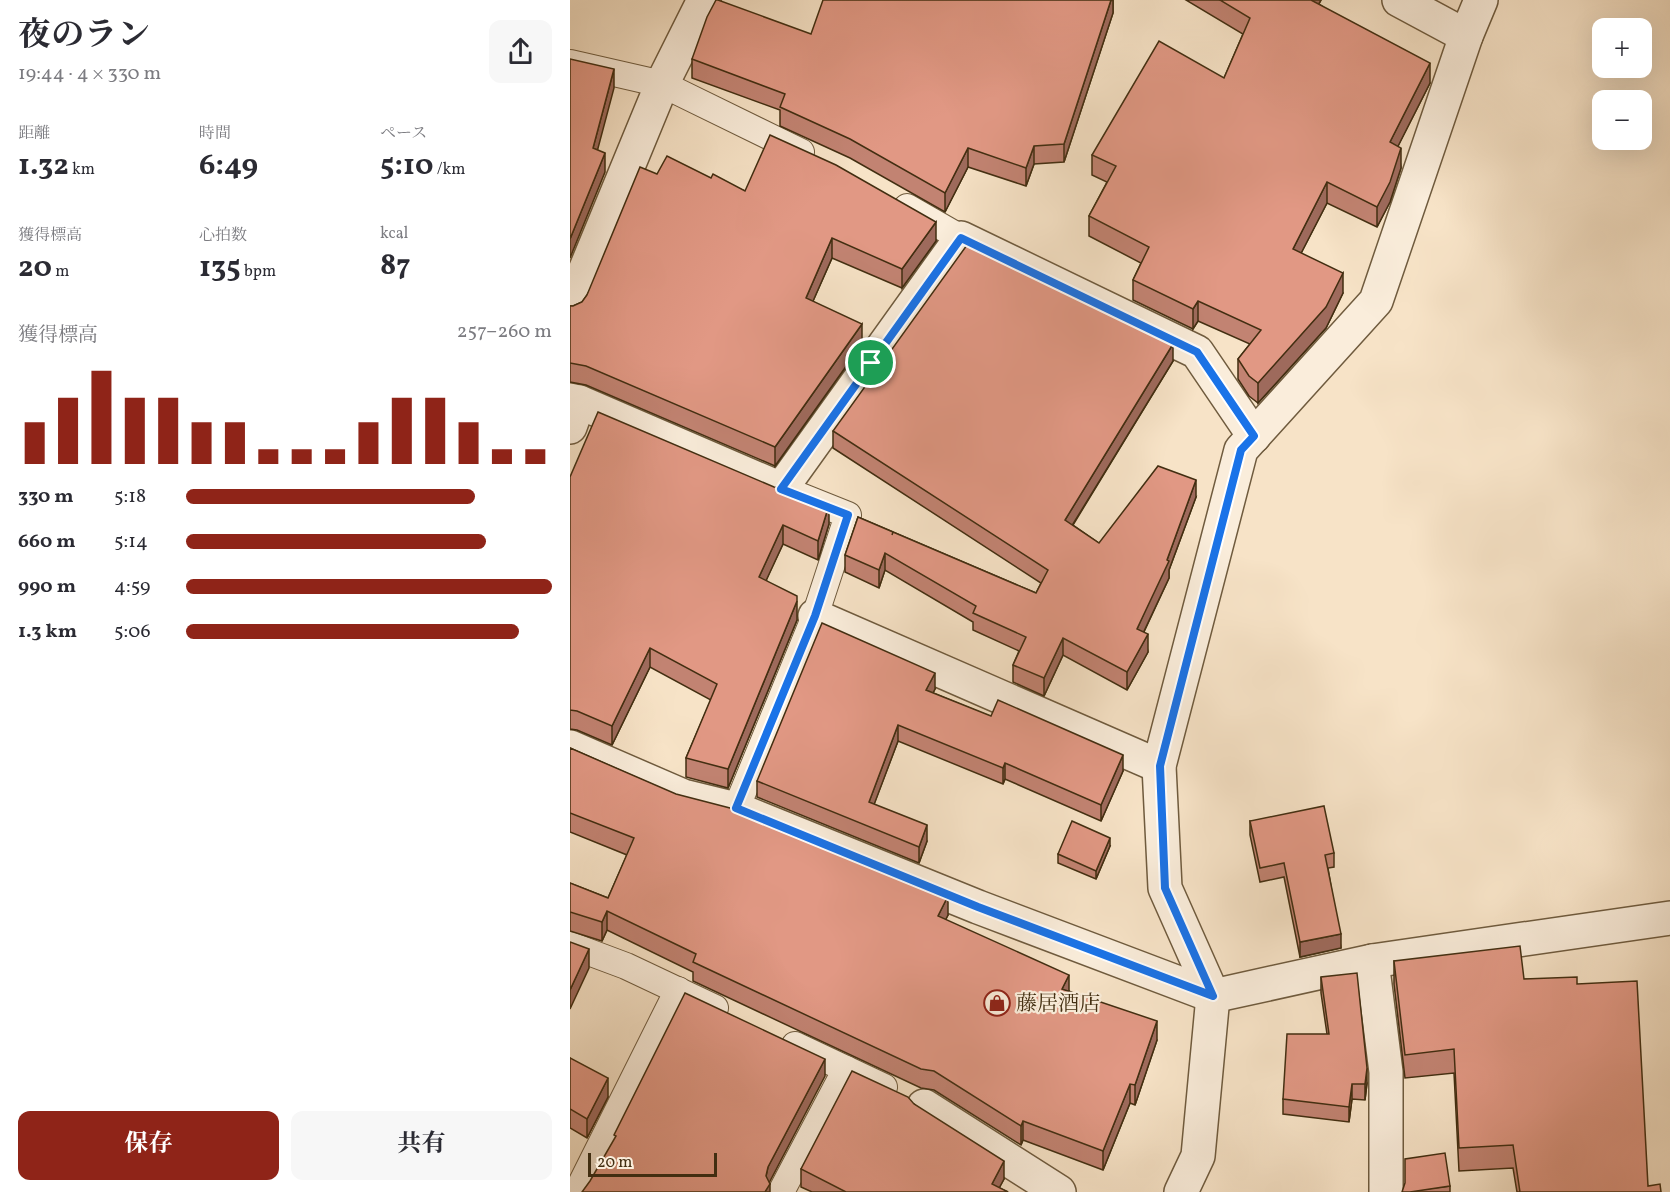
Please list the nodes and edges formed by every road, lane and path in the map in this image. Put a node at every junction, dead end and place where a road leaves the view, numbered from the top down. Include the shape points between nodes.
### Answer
1 (704, 0) edge
2 (1399, 0) edge
3 (1481, 0) edge
4 (1466, 36) junction
5 (570, 63) edge
6 (662, 84) junction
7 (824, 162) edge
8 (882, 193) edge
9 (961, 238) junction
10 (570, 307) edge
11 (573, 410) edge
12 (1254, 436) junction
13 (781, 489) junction
14 (815, 616) junction
15 (570, 747) edge
16 (1160, 766) junction
17 (736, 808) junction
18 (1670, 918) edge
19 (570, 945) edge
20 (1372, 961) junction
21 (678, 990) junction
22 (1213, 996) junction
23 (741, 1020) edge
24 (772, 1034) edge
25 (846, 1069) junction
26 (924, 1106) joint
27 (578, 1192) edge
28 (782, 1192) edge
29 (1059, 1192) edge
30 (1181, 1192) edge
31 (1386, 1192) edge

1 - 6 street
2 - 4 street
3 - 4 street
4 - 12 street via 1376,301
5 - 6 lane
6 - 7 lane
6 - 10 street
8 - 9 lane
9 - 12 street via 1197,352
9 - 13 street
11 - 13 street
12 - 16 street via 1241,450
13 - 14 lane via 848,515
14 - 16 street
14 - 17 lane
15 - 17 street via 683,796
16 - 22 street via 1165,888
17 - 22 street via 978,907
18 - 20 street
19 - 21 lane
20 - 22 street
20 - 31 street via 1386,1072
21 - 23 lane
21 - 27 lane
22 - 30 street via 1198,1156
24 - 25 lane
25 - 26 lane
25 - 28 lane
26 - 29 street

